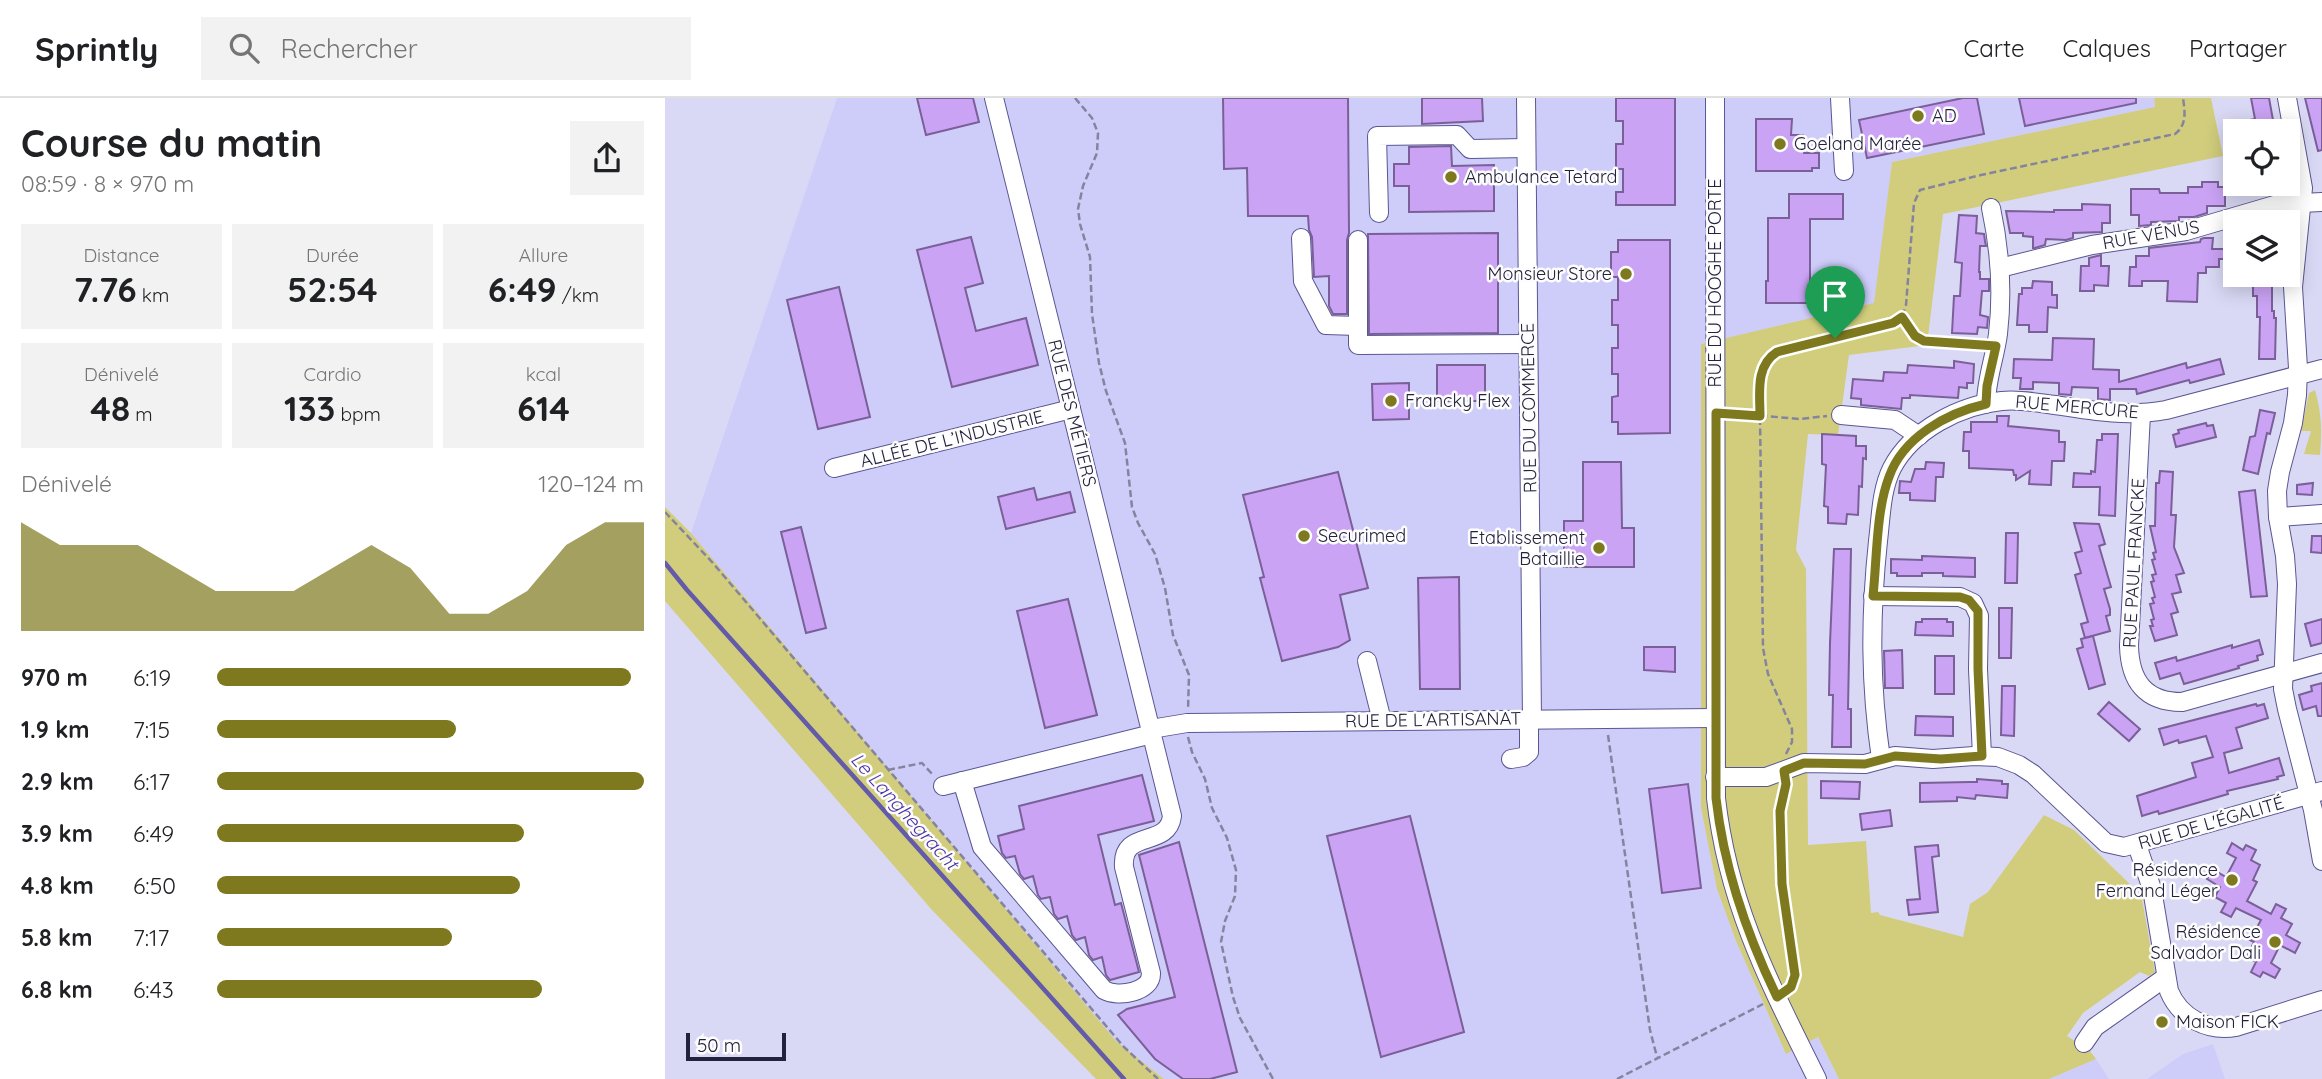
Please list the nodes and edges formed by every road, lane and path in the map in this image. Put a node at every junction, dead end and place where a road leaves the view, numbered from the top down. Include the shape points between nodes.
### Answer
1 (993, 98) edge
2 (1075, 98) edge
3 (1526, 98) edge
4 (1715, 98) edge
5 (1840, 98) edge
6 (2183, 98) edge
7 (2287, 98) edge
8 (1526, 148) junction
9 (1844, 171) dead end
10 (2322, 202) edge
11 (2302, 203) junction
12 (1991, 208) dead end
13 (1379, 213) dead end
14 (1301, 238) dead end
15 (1358, 240) dead end
16 (2000, 268) junction
17 (1902, 317) junction
18 (1358, 326) junction
19 (1528, 344) junction
20 (1996, 346) junction
21 (2322, 369) edge
22 (2298, 376) junction
23 (1986, 404) junction
24 (1071, 409) junction
25 (1716, 413) junction
26 (2141, 414) junction
27 (1841, 415) joint
28 (1760, 416) junction
29 (1919, 436) junction
30 (834, 468) dead end
31 (665, 512) edge
32 (2322, 514) edge
33 (2278, 517) junction
34 (1873, 596) junction
35 (1367, 661) dead end
36 (2322, 663) edge
37 (2284, 674) junction
38 (1605, 718) junction
39 (1715, 718) junction
40 (1530, 719) junction
41 (1382, 720) junction
42 (1188, 723) junction
43 (1151, 731) junction
44 (1982, 756) junction
45 (1511, 759) dead end
46 (1881, 759) junction
47 (888, 770) junction
48 (1784, 771) junction
49 (1715, 777) junction
50 (962, 781) junction
51 (943, 786) joint
52 (2316, 793) edge
53 (2137, 845) junction
54 (2321, 853) edge
55 (2166, 976) junction
56 (1777, 997) junction
57 (2322, 1000) edge
58 (2084, 1043) dead end
59 (1657, 1058) junction
60 (1158, 1079) edge
61 (1273, 1079) edge
62 (1617, 1079) edge
63 (1817, 1079) edge

1 - 24 street, RUE DES MÉTIERS
2 - 42 path via 1098,133 1097,153 1081,193 1078,217 1090,257 1099,363 1125,443 1132,507 1155,554 1173,635 1189,675
3 - 8 street, RUE DU COMMERCE
4 - 25 street, RUE DU HOOGHE PORTE
5 - 9 street
6 - 17 path via 2184,120 2175,134 1920,190 1914,203
7 - 11 street
8 - 13 street via 1470,149 1457,135 1377,136
8 - 19 street, RUE DU COMMERCE
10 - 11 street, RUE VÉNUS
11 - 16 street, RUE VÉNUS via 2278,204 2186,230 2092,245
11 - 22 street via 2293,295
12 - 16 street
14 - 18 street via 1303,281 1326,325
15 - 18 street
16 - 20 street
17 - 20 path via 1924,341
17 - 28 path via 1773,355 1761,372
18 - 19 street via 1358,345
19 - 40 street, RUE DU COMMERCE
20 - 23 street
21 - 22 street, RUE MERCURE
22 - 26 street, RUE MERCURE
22 - 33 street via 2293,423 2280,472
23 - 26 street, RUE MERCURE via 2017,401
23 - 29 street, RUE MERCURE via 1947,418
24 - 30 street, ALLÉE DE L’INDUSTRIE
24 - 43 street, RUE DES MÉTIERS
25 - 28 path
25 - 39 street, RUE DU HOOGHE PORTE
26 - 37 street, RUE PAUL FRANCKE via 2129,646 2137,682 2154,696 2182,702
27 - 28 path
27 - 29 street via 1895,420
28 - 48 path via 1763,648 1768,674 1792,729
29 - 34 street, RUE MERCURE via 1889,476
31 - 47 path
32 - 33 street
33 - 37 street via 2287,575
34 - 44 street via 1960,597 1976,606
34 - 46 street, RUE MERCURE via 1872,682
35 - 41 street
36 - 37 street, RUE PAUL FRANCKE
37 - 52 street via 2285,702
38 - 39 street, RUE DE L'ARTISANAT
38 - 40 street, RUE DE L'ARTISANAT
38 - 59 path
39 - 49 street, RUE DU HOOGHE PORTE
40 - 41 street, RUE DE L'ARTISANAT
40 - 45 street, RUE DU COMMERCE via 1529,752
41 - 42 street, RUE DE L'ARTISANAT
42 - 43 street, RUE DE L'ARTISANAT
42 - 61 path via 1190,748 1236,870 1235,896 1222,934 1225,965 1237,1011
43 - 50 street, RUE DE L'ARTISANAT
43 - 50 street, RUE DES MÉTIERS via 1172,820 1164,832 1135,843 1125,854 1124,867 1151,978 1148,985 1120,994 1104,990 982,847
44 - 46 street, RUE DE L'ÉGALITÉ
44 - 53 street, RUE DE L'ÉGALITÉ via 1998,757 2026,769 2106,843
46 - 48 street, RUE DE L'ÉGALITÉ via 1865,764 1804,763
47 - 51 path via 922,763
47 - 60 path via 1133,1056
48 - 49 street, RUE DE L'ÉGALITÉ via 1766,777
48 - 56 path via 1782,884 1795,975 1791,987
49 - 56 street, RUE DU HOOGHE PORTE via 1734,890
50 - 51 street, RUE DE L'ARTISANAT
52 - 53 street, RUE DE L'ÉGALITÉ
52 - 54 street
53 - 55 street via 2152,889
55 - 57 street via 2180,1009 2217,1029
55 - 58 street via 2095,1027
56 - 59 path
56 - 63 street, RUE DU HOOGHE PORTE
59 - 62 path

